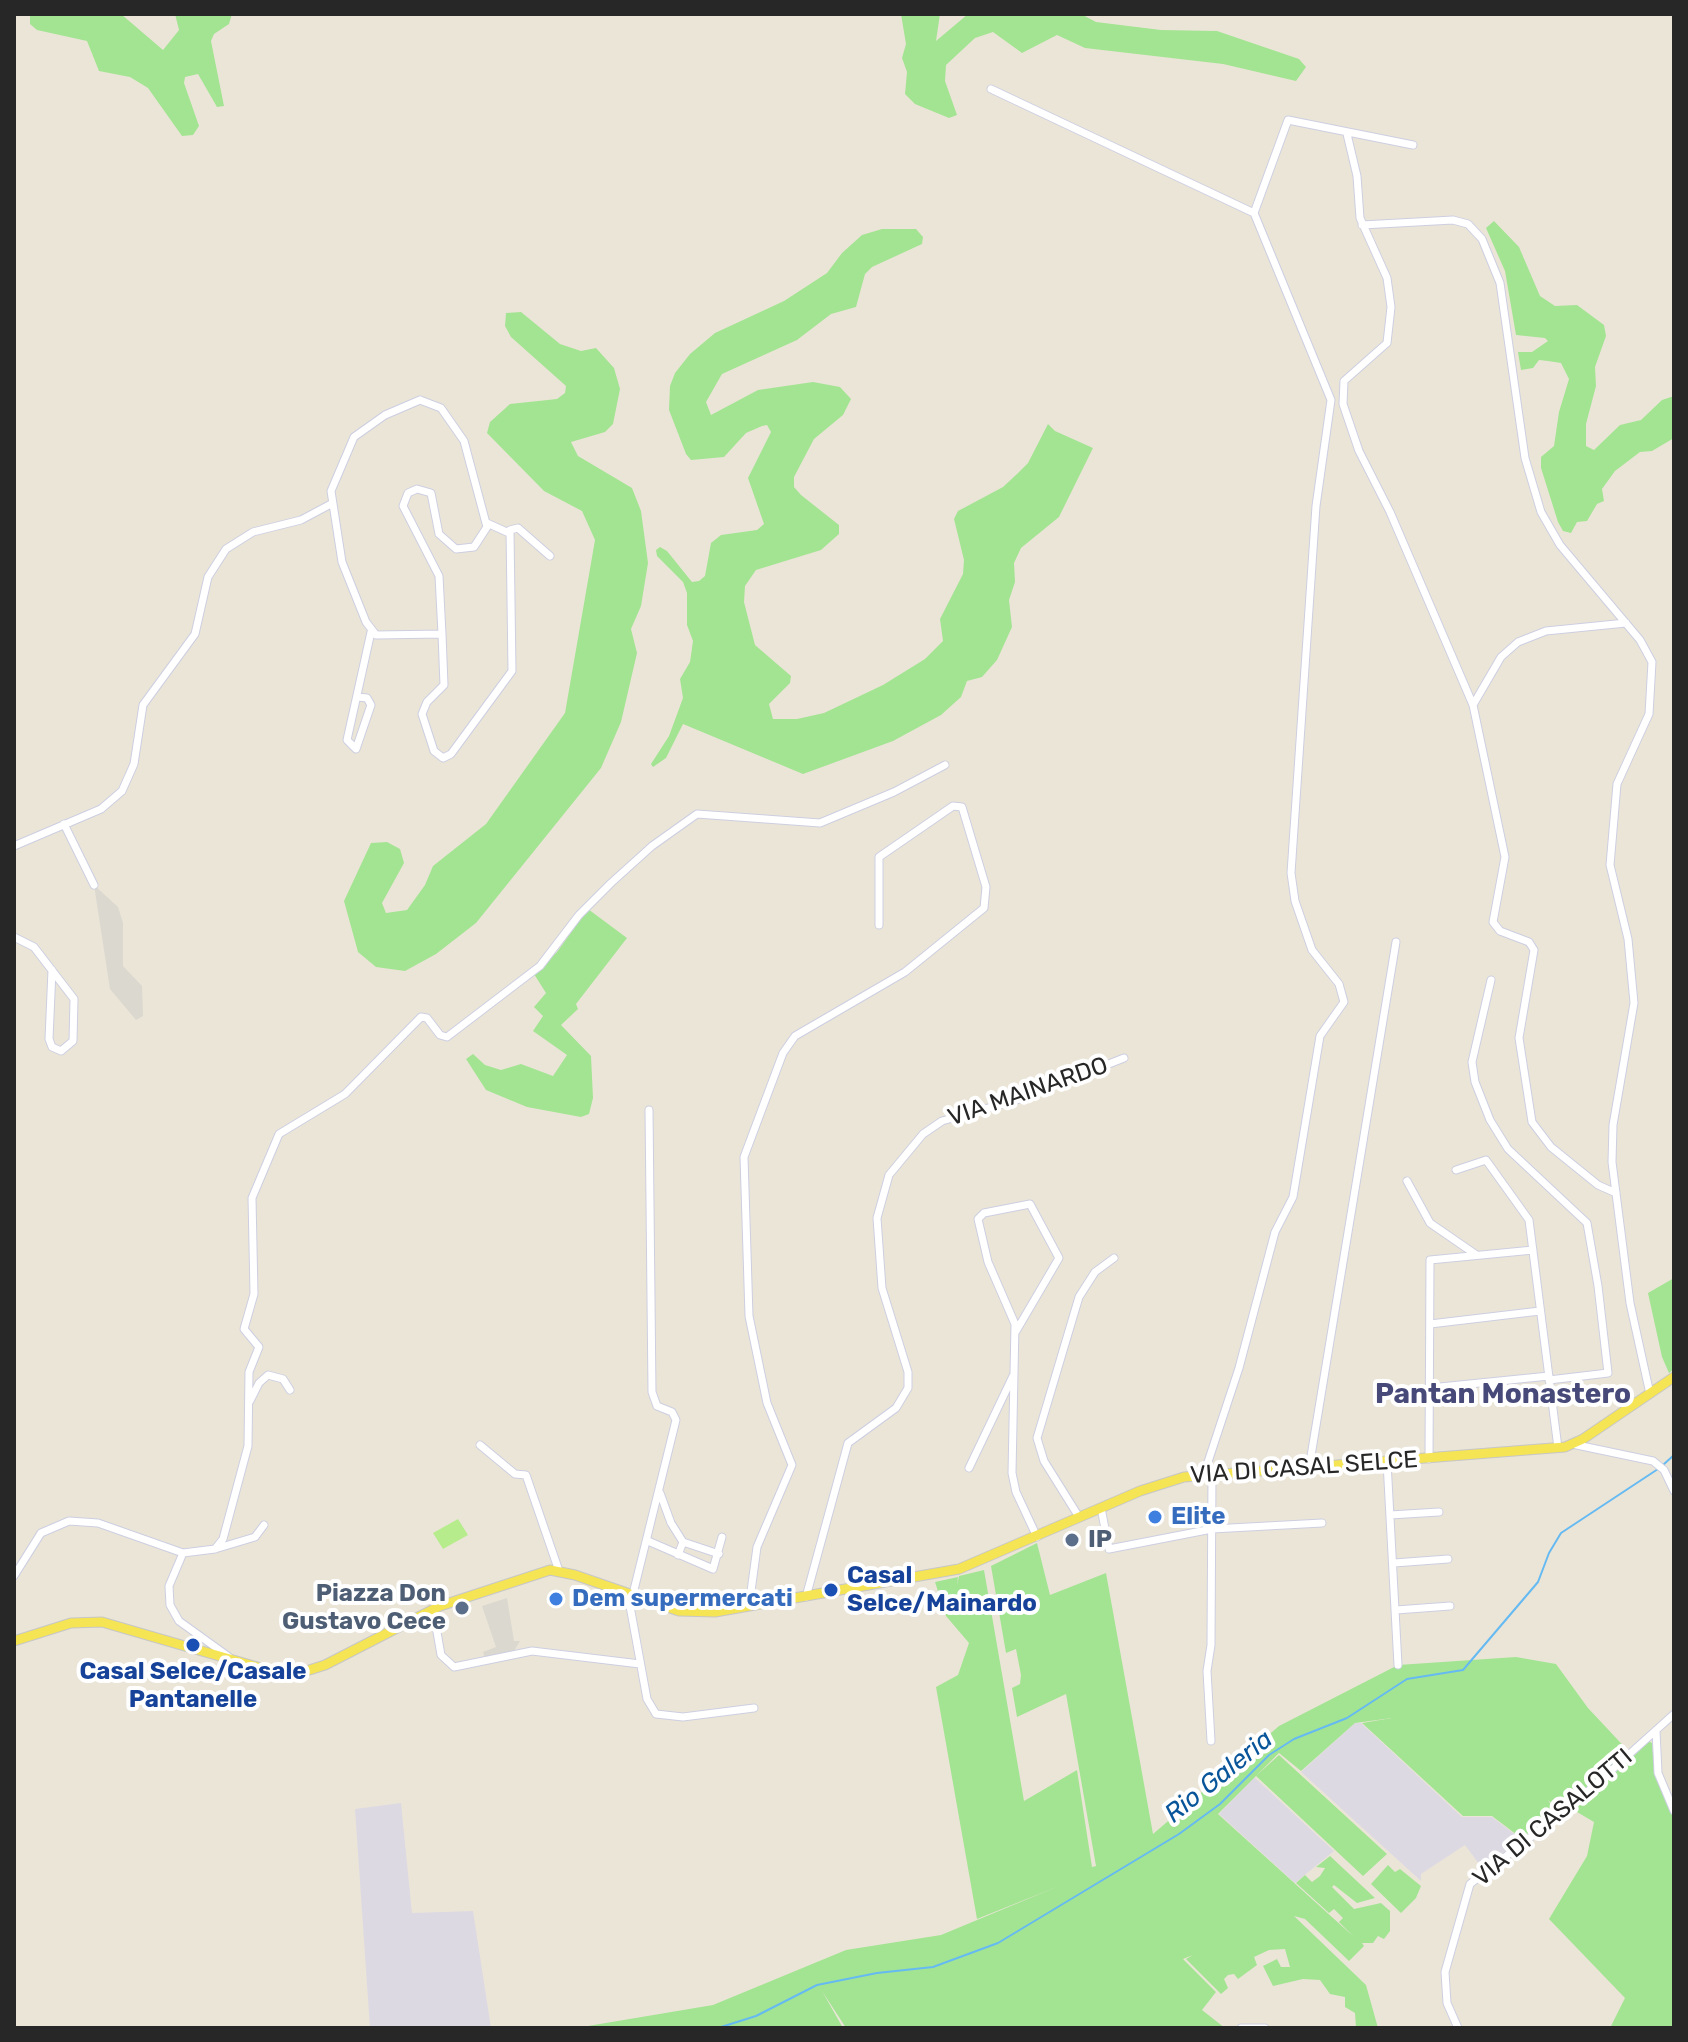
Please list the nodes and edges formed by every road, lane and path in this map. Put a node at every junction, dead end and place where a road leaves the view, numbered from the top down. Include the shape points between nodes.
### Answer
1 (991, 89) dead end
2 (1347, 134) junction
3 (1413, 145) dead end
4 (1254, 213) junction
5 (1362, 225) junction
6 (1331, 400) junction
7 (1343, 400) junction
8 (331, 504) junction
9 (487, 523) junction
10 (509, 533) junction
11 (550, 556) dead end
12 (1626, 623) junction
13 (371, 632) junction
14 (442, 634) junction
15 (358, 697) junction
16 (1473, 705) junction
17 (945, 765) dead end
18 (64, 824) junction
19 (14, 846) edge
20 (94, 885) dead end
21 (879, 925) dead end
22 (14, 937) edge
23 (1396, 942) dead end
24 (52, 970) junction
25 (1491, 980) dead end
26 (1124, 1058) dead end
27 (649, 1110) dead end
28 (1456, 1170) dead end
29 (1407, 1181) dead end
30 (1616, 1193) junction
31 (1533, 1250) junction
32 (1477, 1255) junction
33 (1114, 1258) dead end
34 (1540, 1311) junction
35 (1430, 1324) junction
36 (1015, 1333) junction
37 (1014, 1374) junction
38 (1674, 1377) edge
39 (1549, 1378) junction
40 (1430, 1388) junction
41 (290, 1390) dead end
42 (1650, 1394) junction
43 (247, 1406) junction
44 (1572, 1444) junction
45 (480, 1445) dead end
46 (1558, 1448) junction
47 (1429, 1459) junction
48 (1387, 1462) junction
49 (969, 1468) dead end
50 (1309, 1468) junction
51 (1208, 1474) junction
52 (659, 1491) junction
53 (1674, 1491) edge
54 (1101, 1508) junction
55 (1439, 1512) dead end
56 (1390, 1515) junction
57 (1079, 1517) junction
58 (1322, 1523) dead end
59 (264, 1525) dead end
60 (1212, 1529) junction
61 (722, 1537) dead end
62 (1037, 1537) junction
63 (648, 1541) junction
64 (683, 1542) junction
65 (215, 1549) junction
66 (183, 1553) junction
67 (719, 1554) junction
68 (678, 1555) junction
69 (1448, 1559) dead end
70 (1394, 1563) junction
71 (559, 1571) junction
72 (14, 1576) edge
73 (632, 1595) junction
74 (806, 1597) junction
75 (749, 1606) junction
76 (1450, 1606) dead end
77 (433, 1609) junction
78 (1396, 1610) junction
79 (14, 1641) edge
80 (234, 1660) junction
81 (640, 1664) junction
82 (1398, 1665) dead end
83 (754, 1708) dead end
84 (1674, 1714) edge
85 (1656, 1731) junction
86 (1211, 1741) dead end
87 (1674, 1811) edge
88 (1241, 2028) edge
89 (1265, 2028) edge
90 (1458, 2028) edge

1 - 4 street
2 - 3 street
2 - 4 street via 1288,120
2 - 5 street
4 - 6 street
5 - 7 street via 1389,286 1390,334 1381,351 1344,381
5 - 12 street via 1453,220 1470,226 1482,239 1503,298 1525,458 1537,501 1560,545
6 - 7 street
6 - 51 street via 1316,506 1291,869 1295,901 1313,952 1339,984 1344,1004 1320,1037 1294,1195 1275,1232
7 - 16 street via 1359,451
8 - 9 street via 334,476 353,438 385,415 425,400 441,408 464,441
8 - 13 street via 342,562
8 - 18 street via 301,520 243,536 220,556 208,577 195,634 142,708 126,786 107,805
9 - 10 street
9 - 14 street via 476,545 467,551 456,549 439,534 431,493 416,489 405,497 403,506 439,575
10 - 11 street via 518,528
10 - 14 street via 513,669 451,755 443,758 435,753 422,716 426,703 444,685
12 - 16 street via 1551,630 1518,642 1501,657
12 - 30 street via 1649,653 1653,672 1649,714 1621,773 1615,799 1610,867 1628,939 1634,1003 1613,1125
13 - 14 street
13 - 15 street
15 - 15 street via 347,740 356,749 371,705
16 - 30 street via 1505,857 1493,922 1534,950 1518,1044 1530,1119 1551,1147
17 - 43 street via 820,823 697,814 611,883 540,966 447,1037 426,1017 419,1018 345,1094 278,1136 252,1196 254,1298 244,1330 259,1347 249,1372
18 - 19 street
18 - 20 street
21 - 75 street via 879,857 953,806 962,807 986,887 984,908 905,972 792,1040 743,1159 750,1322 767,1403 792,1465 756,1551
22 - 24 street via 32,945
23 - 50 street
24 - 24 street via 49,1039 61,1051 73,1040 75,1002
25 - 39 street via 1472,1062 1481,1098 1508,1149 1587,1223 1598,1286 1608,1373
26 - 74 street, VIA MAINARDO via 1014,1101 939,1122 889,1175 877,1218 882,1288 908,1388 896,1408 848,1443
27 - 52 street via 652,1390 657,1406 676,1420
28 - 31 street via 1486,1160 1527,1216
29 - 32 street via 1430,1223
30 - 42 street via 1630,1303
31 - 32 street
31 - 34 street
32 - 35 street via 1430,1260
33 - 57 street via 1095,1272 1079,1297 1037,1438 1045,1464
34 - 35 street
34 - 39 street
35 - 40 street
36 - 36 street via 988,1262 978,1217 1030,1204 1059,1258
36 - 37 street
37 - 49 street
37 - 62 street via 1013,1477
38 - 42 main road, VIA DI CASAL SELCE
39 - 40 street
39 - 46 street
40 - 47 street
41 - 43 street via 283,1379 268,1375
42 - 44 main road, VIA DI CASAL SELCE
43 - 65 street via 248,1446 225,1534
44 - 46 main road, VIA DI CASAL SELCE
44 - 53 street via 1650,1460 1661,1466
45 - 71 street via 515,1474 526,1475
46 - 47 main road, VIA DI CASAL SELCE
47 - 48 main road, VIA DI CASAL SELCE
48 - 50 main road, VIA DI CASAL SELCE
48 - 56 street
50 - 51 main road, VIA DI CASAL SELCE
51 - 54 main road, VIA DI CASAL SELCE via 1167,1481
51 - 60 street
52 - 63 street
52 - 64 street
54 - 57 main road, VIA DI CASAL SELCE
54 - 60 street via 1109,1549
55 - 56 street
56 - 70 street
57 - 62 main road, VIA DI CASAL SELCE
58 - 60 street
59 - 65 street via 255,1537
60 - 86 street via 1207,1671
61 - 67 street
62 - 74 main road, VIA DI CASAL SELCE via 949,1572
63 - 68 street
63 - 73 street
64 - 67 street
64 - 68 street
65 - 66 street
66 - 72 street via 98,1523 69,1521 41,1533
66 - 80 street via 170,1582 171,1609 184,1626
67 - 68 street via 713,1569
69 - 70 street
70 - 78 street
71 - 73 main road, VIA DI CASAL SELCE
71 - 77 main road, VIA DI CASAL SELCE via 535,1573
73 - 75 main road, VIA DI CASAL SELCE via 689,1613
73 - 81 street
74 - 75 main road, VIA DI CASAL SELCE
76 - 78 street
77 - 80 main road, VIA DI CASAL SELCE via 305,1672 276,1672
77 - 81 street via 441,1655 454,1667 532,1651
78 - 82 street
79 - 80 main road, VIA DI CASAL SELCE via 93,1621
81 - 83 street via 648,1702 660,1716
84 - 85 street, VIA DI CASALOTTI
85 - 87 street via 1656,1768
85 - 90 street, VIA DI CASALOTTI via 1575,1803 1469,1885 1445,1972 1446,2000
88 - 89 street

